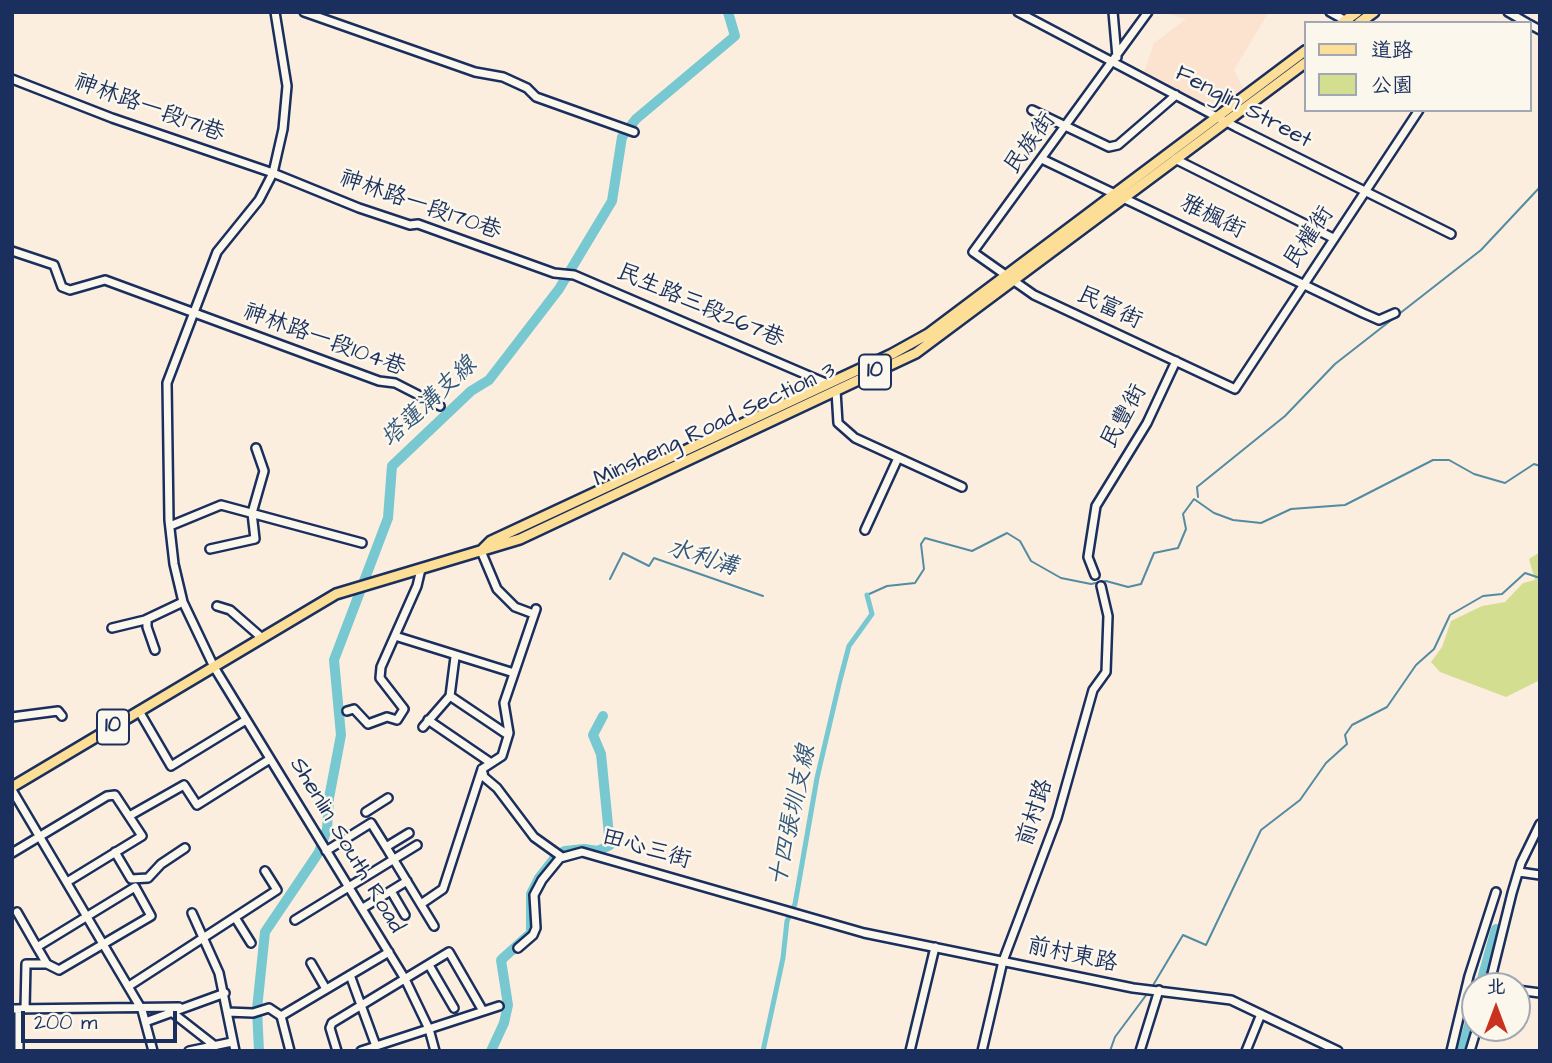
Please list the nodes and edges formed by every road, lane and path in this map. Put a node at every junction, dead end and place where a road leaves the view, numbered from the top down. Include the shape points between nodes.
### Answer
1 (275, 12) edge
2 (304, 12) edge
3 (1018, 12) edge
4 (1113, 12) edge
5 (1148, 12) edge
6 (1304, 52) edge
7 (1115, 59) junction
8 (1304, 64) edge
9 (12, 79) edge
10 (1176, 95) junction
11 (1032, 110) dead end
12 (1418, 112) edge
13 (1223, 119) junction
14 (1068, 127) junction
15 (634, 132) dead end
16 (1175, 159) junction
17 (1044, 160) junction
18 (273, 173) junction
19 (1364, 192) junction
20 (1121, 195) junction
21 (1451, 234) dead end
22 (1333, 239) junction
23 (12, 251) edge
24 (973, 252) joint
25 (554, 273) joint
26 (1010, 279) junction
27 (1303, 284) junction
28 (1395, 313) dead end
29 (195, 315) junction
30 (1176, 361) junction
31 (832, 387) junction
32 (1235, 389) joint
33 (440, 407) dead end
34 (256, 448) dead end
35 (898, 458) junction
36 (962, 487) dead end
37 (252, 513) junction
38 (170, 526) junction
39 (865, 530) dead end
40 (362, 543) dead end
41 (209, 550) dead end
42 (481, 551) junction
43 (421, 569) junction
44 (1095, 575) dead end
45 (1101, 586) dead end
46 (183, 602) junction
47 (217, 606) dead end
48 (147, 619) junction
49 (112, 628) dead end
50 (395, 636) junction
51 (262, 638) junction
52 (155, 650) dead end
53 (455, 657) junction
54 (214, 667) junction
55 (514, 673) junction
56 (450, 696) junction
57 (347, 710) dead end
58 (139, 711) junction
59 (62, 716) dead end
60 (12, 717) edge
61 (246, 720) junction
62 (508, 735) junction
63 (270, 759) junction
64 (491, 763) junction
65 (482, 769) junction
66 (12, 789) edge
67 (388, 798) dead end
68 (366, 812) dead end
69 (131, 816) junction
70 (1540, 824) edge
71 (409, 834) dead end
72 (40, 837) junction
73 (417, 845) dead end
74 (386, 847) junction
75 (185, 848) dead end
76 (324, 848) junction
77 (115, 852) junction
78 (12, 853) edge
79 (562, 857) junction
80 (393, 859) junction
81 (265, 871) dead end
82 (1518, 872) junction
83 (1540, 876) edge
84 (407, 881) junction
85 (67, 882) junction
86 (348, 887) junction
87 (391, 891) junction
88 (1496, 892) dead end
89 (12, 903) edge
90 (421, 904) junction
91 (363, 908) junction
92 (192, 913) dead end
93 (405, 915) dead end
94 (792, 915) joint
95 (87, 916) junction
96 (236, 919) junction
97 (295, 920) dead end
98 (434, 926) dead end
99 (206, 938) junction
100 (251, 943) dead end
101 (104, 944) junction
102 (37, 947) junction
103 (935, 947) junction
104 (518, 948) dead end
105 (389, 952) junction
106 (1003, 961) junction
107 (312, 963) dead end
108 (47, 964) junction
109 (429, 965) junction
110 (1493, 972) edge
111 (350, 975) junction
112 (405, 979) junction
113 (129, 986) junction
114 (326, 989) junction
115 (1159, 990) junction
116 (225, 993) junction
117 (361, 1006) junction
118 (499, 1006) dead end
119 (454, 1008) dead end
120 (19, 1009) edge
121 (173, 1009) junction
122 (142, 1010) junction
123 (483, 1011) junction
124 (227, 1012) junction
125 (1261, 1014) junction
126 (281, 1016) junction
127 (148, 1021) junction
128 (429, 1029) junction
129 (232, 1042) junction
130 (215, 1046) junction
131 (376, 1046) junction
132 (19, 1051) edge
133 (153, 1051) edge
134 (189, 1051) edge
135 (235, 1051) edge
136 (290, 1051) edge
137 (337, 1051) edge
138 (361, 1051) edge
139 (435, 1051) edge
140 (910, 1051) edge
141 (982, 1051) edge
142 (1140, 1051) edge
143 (1246, 1051) edge
144 (1338, 1051) edge
145 (1451, 1051) edge

1 - 18 street, Shenlin South Road via 287,86
2 - 15 street via 503,78 536,97
3 - 7 street, Fenglin Street
4 - 7 street
5 - 7 street, 民族街
6 - 13 main road, 10
7 - 10 street, Fenglin Street
7 - 14 street, 民族街
8 - 13 main road, 10
9 - 18 street, 神林路一段171巷
10 - 13 street, Fenglin Street
10 - 14 street via 1118,145 1109,147
11 - 14 street
12 - 19 street, 民權街
13 - 16 main road, Minsheng Road Section 3 / 10
13 - 19 street, Fenglin Street
13 - 20 main road, Minsheng Road Section 3 / 10
14 - 17 street, 民族街
16 - 20 main road, Minsheng Road Section 3 / 10
16 - 22 street
17 - 20 street, 雅楓街
17 - 24 street, 民族街
18 - 25 street, 神林路一段170巷 via 359,208
18 - 29 street, Shenlin South Road via 259,200 217,253
19 - 21 street, Fenglin Street
19 - 22 street, 民權街
20 - 26 main road, Minsheng Road Section 3 / 10
20 - 27 street, 雅楓街
22 - 27 street, 民權街
23 - 29 street, 神林路一段104巷 via 54,265 62,286 70,290 105,280
24 - 26 street, 民富街
25 - 31 street, 民生路三段267巷 via 574,275
26 - 30 street, 民富街 via 1034,295
26 - 31 main road, Minsheng Road Section 3 / 10 via 928,334
27 - 28 street, 雅楓街 via 1379,320
27 - 32 street, 民權街
29 - 33 street, 神林路一段104巷 via 395,383
29 - 38 street, Shenlin South Road via 167,383
30 - 32 street, 民富街
30 - 44 street, 民豐街 via 1147,423 1096,506 1087,557
31 - 35 street via 838,423 855,438
31 - 42 main road, Minsheng Road Section 3 / 10 via 491,541
34 - 37 street via 264,471
35 - 36 street
35 - 39 street
37 - 38 street via 221,505
37 - 40 street
37 - 41 street via 255,539
38 - 46 street, Shenlin South Road
42 - 43 main road, Minsheng Road Section 3 / 10
42 - 55 street via 497,589 514,607 533,611
43 - 50 street
43 - 51 main road, Minsheng Road Section 3 / 10 via 337,594
45 - 106 street, 前村路 via 1108,616 1106,672 1093,690 1056,818
46 - 48 street
46 - 54 street, Shenlin South Road
47 - 51 street via 230,610
48 - 49 street
48 - 52 street
50 - 53 street
50 - 57 street via 380,678 404,709 397,720 368,723 354,709
51 - 54 main road, 10
53 - 55 street
53 - 56 street
54 - 58 main road, 10
54 - 61 street, Shenlin South Road
55 - 62 street via 505,703
56 - 62 street
56 - 64 street via 426,724
58 - 61 street via 171,766
58 - 66 main road, 10
59 - 60 street via 58,711
61 - 63 street, Shenlin South Road
62 - 64 street via 502,756
63 - 69 street via 197,805 184,785
63 - 76 street, Shenlin South Road
64 - 65 street
65 - 79 street via 534,837
65 - 90 street via 443,889
66 - 72 street
67 - 68 street
69 - 72 street via 115,794
69 - 77 street via 142,836
70 - 82 street
71 - 74 street
72 - 78 street
72 - 85 street
73 - 80 street
74 - 76 street via 371,823
74 - 80 street
75 - 77 street via 148,878 131,879
76 - 86 street, Shenlin South Road
77 - 85 street
79 - 94 street, 田心三街 via 582,852 600,856
79 - 104 street via 541,880 534,895 536,928
80 - 84 street
80 - 86 street
81 - 96 street via 277,890
82 - 83 street
82 - 110 street
84 - 87 street
84 - 90 street
85 - 95 street
86 - 91 street, Shenlin South Road
86 - 97 street
87 - 91 street
87 - 93 street
88 - 145 street
89 - 102 street
90 - 98 street
91 - 105 street, Shenlin South Road
92 - 99 street
94 - 103 street, 前村東路
95 - 101 street
95 - 101 street via 135,887 151,916
95 - 102 street
96 - 99 street
96 - 100 street
99 - 113 street
99 - 116 street
101 - 108 street via 63,969
101 - 113 street
102 - 108 street
103 - 106 street, 前村東路
103 - 140 street
105 - 111 street
105 - 112 street, Shenlin South Road
106 - 115 street, 前村東路
106 - 141 street, 前村路
107 - 114 street
108 - 120 street via 26,964
109 - 112 street
109 - 119 street
109 - 123 street via 449,952
111 - 114 street
111 - 117 street
112 - 117 street
112 - 128 street, Shenlin South Road
113 - 122 street
114 - 126 street
115 - 125 street, 前村東路 via 1231,1000
115 - 142 street
116 - 121 street
116 - 124 street
117 - 131 street
117 - 137 street via 332,1023
118 - 123 street
120 - 122 street
120 - 132 street
121 - 122 street
121 - 127 street
121 - 130 street
122 - 127 street
123 - 128 street
124 - 126 street via 269,1008
124 - 129 street
125 - 143 street
125 - 144 street, 前村東路
126 - 136 street
127 - 133 street
128 - 131 street
128 - 139 street, Shenlin South Road
129 - 130 street
129 - 135 street
130 - 134 street
131 - 138 street

